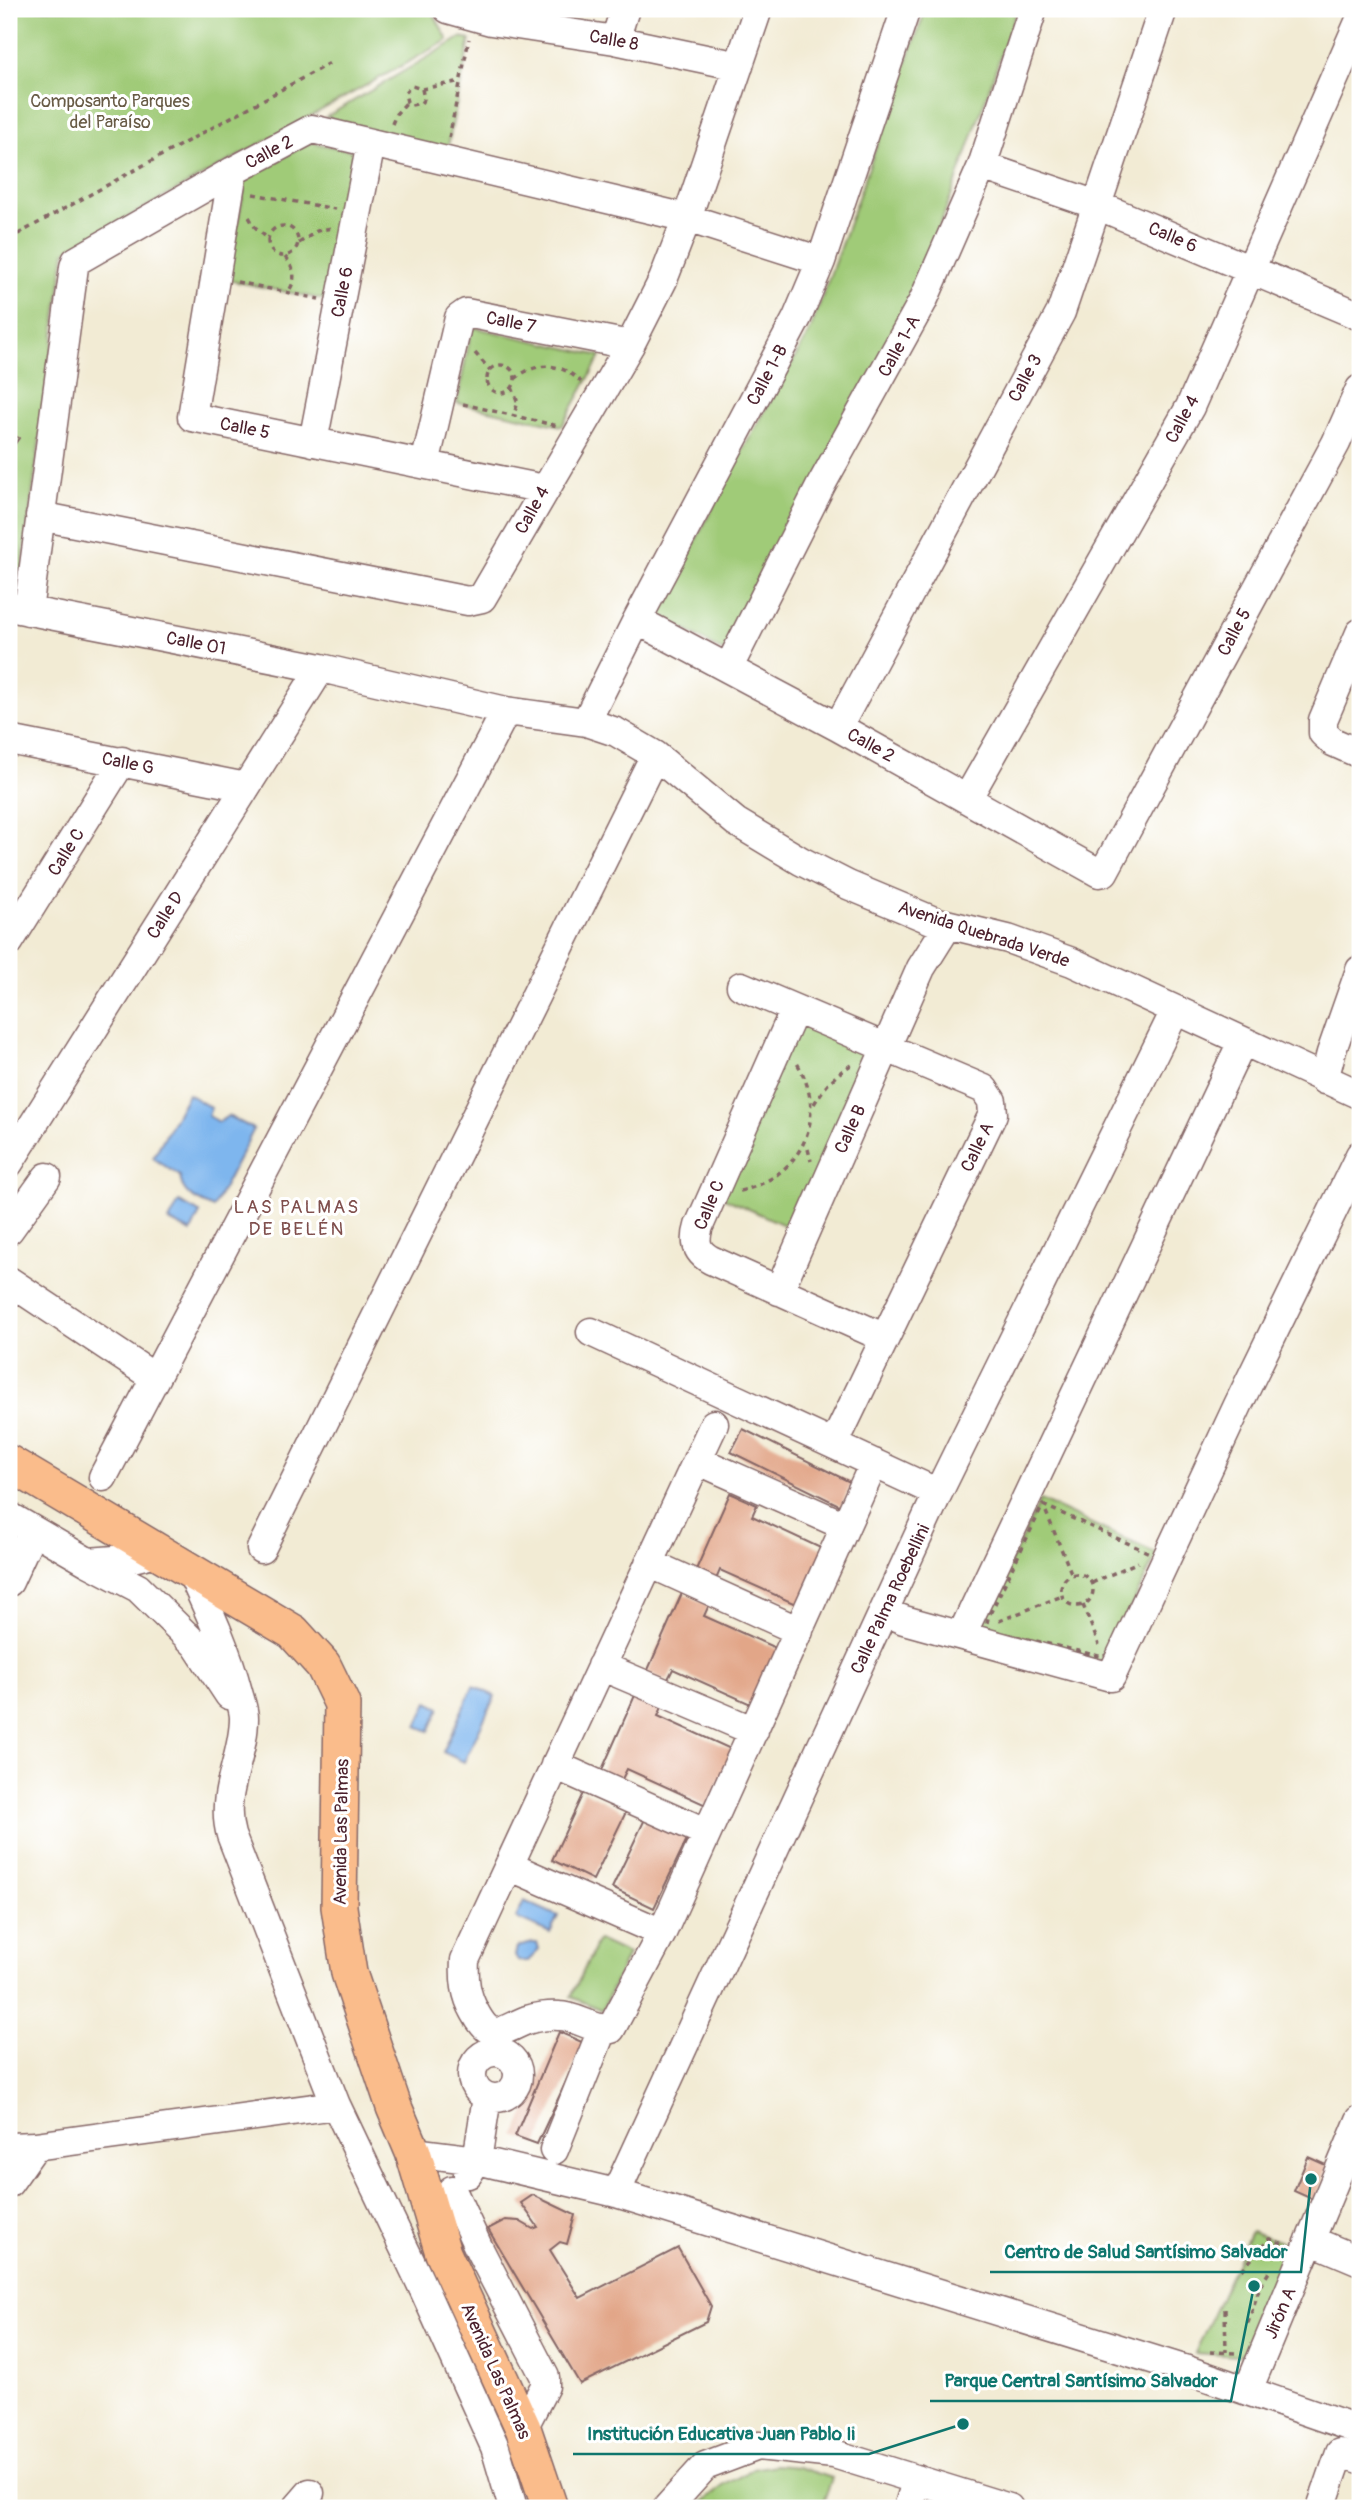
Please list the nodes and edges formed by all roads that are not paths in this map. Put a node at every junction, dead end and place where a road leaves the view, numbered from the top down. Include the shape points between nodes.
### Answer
1 (625, 9) edge
2 (758, 9) edge
3 (906, 9) edge
4 (1034, 9) edge
5 (1163, 9) edge
6 (477, 14) edge
7 (1360, 20) edge
8 (615, 40) junction
9 (738, 66) junction
10 (380, 138) junction
11 (982, 166) junction
12 (240, 182) junction
13 (1097, 205) junction
14 (687, 218) junction
15 (821, 261) junction
16 (1251, 269) junction
17 (1360, 316) edge
18 (630, 345) junction
19 (1360, 389) edge
20 (313, 442) junction
21 (425, 464) junction
22 (544, 489) junction
23 (40, 516) junction
24 (18, 609) edge
25 (637, 620) junction
26 (1360, 633) edge
27 (729, 667) junction
28 (321, 668) junction
29 (384, 680) joint
30 (506, 711) junction
31 (586, 722) junction
32 (838, 727) junction
33 (9, 740) edge
34 (1360, 754) edge
35 (655, 755) junction
36 (122, 761) junction
37 (246, 787) junction
38 (967, 799) junction
39 (1104, 873) joint
40 (941, 923) junction
41 (11, 932) edge
42 (1360, 970) edge
43 (740, 986) dead end
44 (795, 1009) junction
45 (1175, 1011) junction
46 (1242, 1042) junction
47 (874, 1053) junction
48 (1324, 1080) junction
49 (1360, 1095) edge
50 (1360, 1155) edge
51 (9, 1163) edge
52 (47, 1177) dead end
53 (9, 1230) edge
54 (9, 1281) edge
55 (779, 1291) junction
56 (591, 1332) dead end
57 (885, 1338) junction
58 (155, 1378) junction
59 (714, 1424) dead end
60 (834, 1444) junction
61 (697, 1460) junction
62 (9, 1463) edge
63 (874, 1463) junction
64 (103, 1477) dead end
65 (938, 1493) junction
66 (9, 1516) edge
67 (845, 1526) junction
68 (33, 1530) junction
69 (261, 1549) dead end
70 (157, 1552) junction
71 (88, 1562) junction
72 (649, 1563) junction
73 (191, 1572) junction
74 (9, 1581) edge
75 (884, 1612) junction
76 (975, 1630) junction
77 (799, 1631) junction
78 (601, 1666) junction
79 (244, 1717) junction
80 (754, 1731) junction
81 (555, 1765) junction
82 (707, 1833) junction
83 (509, 1866) junction
84 (662, 1933) junction
85 (603, 2030) junction
86 (497, 2042) junction
87 (336, 2105) junction
88 (1360, 2120) edge
89 (22, 2146) edge
90 (554, 2150) dead end
91 (413, 2152) junction
92 (477, 2160) junction
93 (9, 2183) edge
94 (616, 2193) junction
95 (442, 2204) junction
96 (399, 2238) junction
97 (1308, 2246) junction
98 (1360, 2260) edge
99 (1248, 2390) junction
100 (1360, 2430) edge
101 (1360, 2459) edge
102 (917, 2479) junction
103 (513, 2508) edge
104 (550, 2508) edge
105 (667, 2508) edge
106 (908, 2508) edge
107 (1009, 2508) edge
108 (1321, 2508) edge

1 - 8 street
2 - 9 street, Calle 4
3 - 15 street, Calle 1-B
4 - 11 street, Calle 1-A
5 - 13 street, Calle 3
6 - 8 street, Calle 8
7 - 16 street, Calle 4
8 - 9 street, Calle 8
9 - 14 street, Calle 4
10 - 12 street, Calle 2 via 312,129
10 - 14 street, Calle 2
10 - 20 street, Calle 6 via 340,303
11 - 13 street, Calle 6
11 - 27 street, Calle 1-A via 923,302 821,485
12 - 20 street, Calle 5 via 215,277 192,417
12 - 23 street, Calle 2 via 76,261
13 - 16 street, Calle 6
13 - 32 street, Calle 3 via 1061,312
14 - 15 street, Calle 2
14 - 18 street, Calle 4
15 - 25 street, Calle 1-B via 797,318
16 - 17 street, Calle 6
16 - 38 street, Calle 4 via 1190,407
18 - 21 street, Calle 7 via 466,313 459,318
18 - 22 street, Calle 4
19 - 39 street, Calle 5 via 1336,443
20 - 21 street, Calle 5
21 - 22 street, Calle 5
22 - 23 street, Calle 4 via 490,587 482,598 468,601
23 - 24 street, Calle 2
24 - 28 street, Calle 01
25 - 27 street, Calle 2
25 - 31 street, Calle 1-B
26 - 34 street via 1322,720 1323,733 1333,742
27 - 32 street, Calle 2
28 - 29 street, Calle 01
28 - 37 street, Calle D
29 - 30 street, Avenida Quebrada Verde
30 - 31 street, Avenida Quebrada Verde
30 - 58 street
31 - 35 street, Avenida Quebrada Verde via 616,732
32 - 38 street, Calle 2
33 - 36 street, Calle G
35 - 40 street, Avenida Quebrada Verde via 736,821 801,861
35 - 69 street
36 - 37 street, Calle G
36 - 41 street, Calle C
37 - 51 street, Calle D
38 - 39 street, Calle 2
40 - 45 street, Avenida Quebrada Verde via 1008,939 1072,962
40 - 47 street, Calle B
42 - 48 street
43 - 44 street, Calle A
44 - 47 street, Calle A
44 - 55 street, Calle C via 696,1242 702,1255
45 - 46 street, Avenida Quebrada Verde
45 - 65 street, Calle Palma Roebellini
46 - 48 street, Avenida Quebrada Verde
46 - 76 street
47 - 55 street, Calle B
47 - 57 street, Calle A via 984,1088 994,1108
48 - 49 street, Avenida Quebrada Verde
50 - 76 street via 1107,1667
52 - 53 street
54 - 58 street
55 - 57 street, Calle C
56 - 60 street
57 - 60 street, Calle A
58 - 64 street
59 - 61 street
60 - 63 street
61 - 67 street
61 - 72 street
62 - 70 main road, Avenida Las Palmas
63 - 65 street
63 - 67 street
65 - 75 street, Calle Palma Roebellini
66 - 68 street
67 - 77 street
68 - 71 street
68 - 74 street
70 - 71 street
70 - 73 main road, Avenida Las Palmas
71 - 79 street via 138,1588 196,1645
72 - 77 street
72 - 78 street
73 - 79 street via 223,1642
73 - 91 main road, Avenida Las Palmas via 293,1632 323,1665 342,1704 339,1907 349,1973
75 - 76 street via 904,1620
75 - 94 street, Calle Palma Roebellini
77 - 80 street
78 - 80 street
78 - 81 street
79 - 87 street via 227,1821
80 - 82 street
81 - 82 street
81 - 83 street
82 - 84 street
83 - 84 street
83 - 86 street via 464,1970 469,2001
84 - 85 street via 611,2029
85 - 86 street via 561,2015 529,2019
85 - 90 street
86 - 92 street via 517,2066 516,2086 500,2098 487,2097
87 - 89 street
87 - 96 street
88 - 97 street, Jirón A
89 - 93 street
91 - 92 street
91 - 95 main road, Avenida Las Palmas
92 - 94 street
92 - 95 street
94 - 99 street
95 - 96 street
95 - 104 main road, Avenida Las Palmas via 443,2253 523,2428
96 - 103 street via 495,2446
97 - 98 street
97 - 99 street, Jirón A
99 - 100 street
101 - 108 street via 1340,2453
102 - 105 street via 834,2454 758,2446 705,2466
102 - 106 street
102 - 107 street

